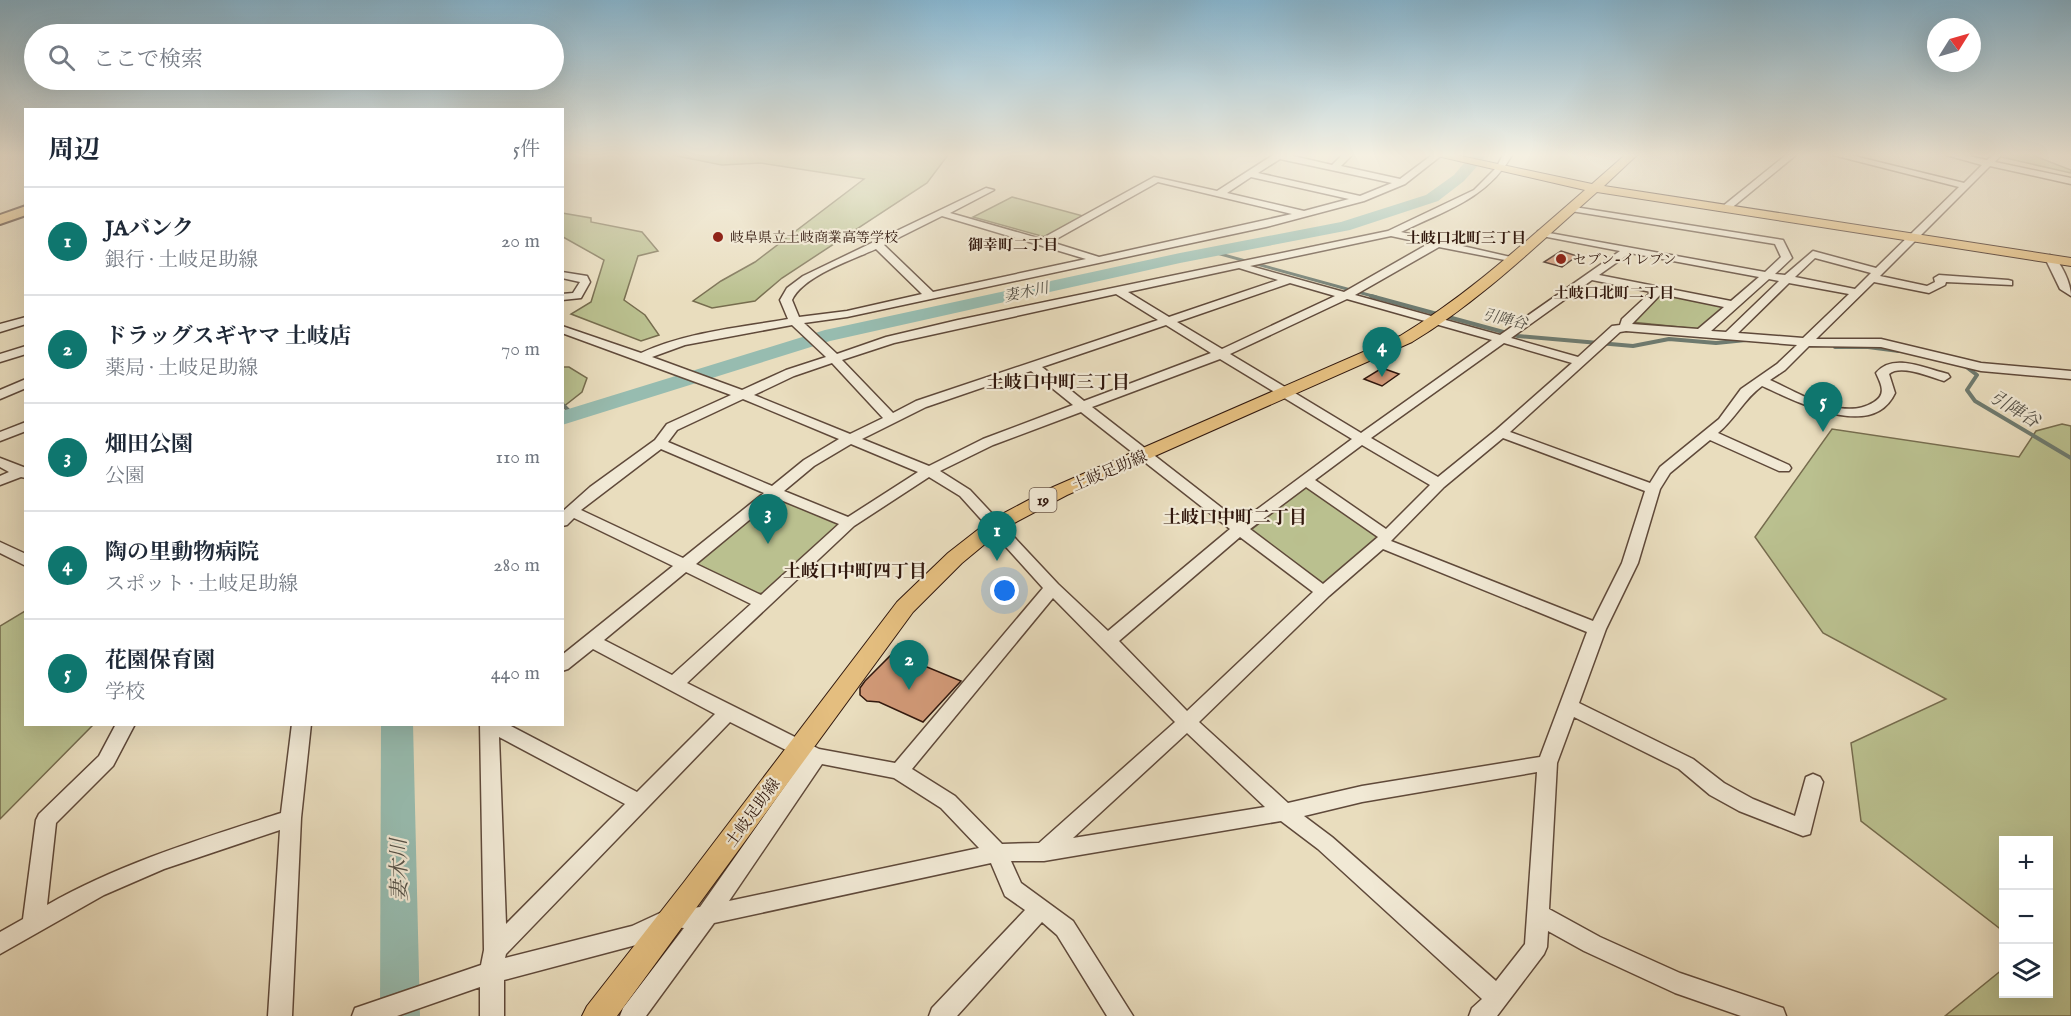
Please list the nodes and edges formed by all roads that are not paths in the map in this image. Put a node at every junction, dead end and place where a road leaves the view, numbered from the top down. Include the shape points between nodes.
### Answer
1 (963, 202) edge
2 (1115, 202) edge
3 (1259, 202) edge
4 (1347, 202) edge
5 (1455, 202) edge
6 (1578, 202) edge
7 (1689, 202) edge
8 (1733, 202) edge
9 (1950, 202) edge
10 (24, 203) edge
11 (1571, 208) junction
12 (1726, 208) junction
13 (24, 211) edge
14 (0, 212) edge
15 (941, 213) junction
16 (1303, 213) junction
17 (0, 220) edge
18 (1391, 233) junction
19 (1542, 233) junction
20 (1914, 238) junction
21 (1042, 243) junction
22 (877, 244) junction
23 (1436, 244) junction
24 (1629, 249) junction
25 (2050, 258) junction
26 (1098, 260) junction
27 (1511, 260) junction
28 (2071, 262) edge
29 (1240, 266) junction
30 (564, 275) edge
31 (1767, 275) junction
32 (1876, 275) junction
33 (1592, 277) junction
34 (1788, 279) junction
35 (1289, 280) junction
36 (2008, 283) dead end
37 (1659, 290) junction
38 (1119, 291) junction
39 (1855, 292) junction
40 (2071, 293) edge
41 (930, 296) junction
42 (1346, 296) junction
43 (564, 297) edge
44 (1734, 305) junction
45 (24, 321) edge
46 (1166, 321) junction
47 (1436, 321) junction
48 (797, 323) junction
49 (1626, 327) junction
50 (0, 328) edge
51 (564, 330) edge
52 (1702, 332) junction
53 (1730, 334) junction
54 (1501, 339) junction
55 (1806, 341) junction
56 (24, 351) edge
57 (1221, 354) junction
58 (833, 356) junction
59 (644, 357) junction
60 (0, 358) edge
61 (1580, 361) junction
62 (1033, 366) junction
63 (1944, 376) dead end
64 (2062, 376) edge
65 (1761, 381) junction
66 (24, 384) edge
67 (737, 393) junction
68 (1284, 393) junction
69 (0, 395) edge
70 (1080, 406) junction
71 (891, 418) junction
72 (703, 420) dead end
73 (24, 427) edge
74 (1501, 433) junction
75 (1708, 434) junction
76 (0, 437) edge
77 (850, 439) junction
78 (1361, 439) junction
79 (660, 444) junction
80 (1142, 455) junction
81 (0, 462) edge
82 (1784, 468) dead end
83 (929, 471) junction
84 (23, 473) edge
85 (1307, 480) junction
86 (0, 481) edge
87 (1439, 484) junction
88 (1653, 489) junction
89 (775, 492) junction
90 (567, 516) edge
91 (849, 523) junction
92 (996, 525) junction
93 (1241, 528) junction
94 (1384, 539) junction
95 (0, 547) edge
96 (24, 560) edge
97 (686, 566) junction
98 (1052, 588) junction
99 (1323, 592) junction
100 (762, 602) junction
101 (1597, 629) junction
102 (591, 641) junction
103 (1108, 641) junction
104 (564, 663) edge
105 (674, 684) junction
106 (1570, 707) junction
107 (728, 712) junction
108 (1187, 722) junction
109 (125, 726) edge
110 (302, 726) edge
111 (489, 726) edge
112 (491, 726) edge
113 (808, 753) junction
114 (1547, 763) junction
115 (899, 771) junction
116 (1813, 782) dead end
117 (638, 802) junction
118 (1284, 812) junction
119 (291, 818) junction
120 (1044, 852) junction
121 (997, 853) junction
122 (1041, 908) junction
123 (1539, 914) junction
124 (707, 915) junction
125 (673, 917) junction
126 (34, 924) junction
127 (0, 944) edge
128 (493, 961) junction
129 (1498, 998) junction
130 (280, 1016) edge
131 (364, 1016) edge
132 (492, 1016) edge
133 (597, 1016) edge
134 (632, 1016) edge
135 (940, 1016) edge
136 (1121, 1016) edge
137 (1481, 1016) edge
138 (1774, 1016) edge

1 - 15 street
2 - 21 street
3 - 16 street
4 - 16 street
5 - 18 street
6 - 11 main road, 土岐足助線 / 19
7 - 12 main road
8 - 12 street
9 - 20 street
10 - 14 highway
11 - 19 main road, 土岐足助線 / 19
11 - 31 street via 1779,242 1787,258
12 - 20 main road
13 - 17 highway
15 - 21 street
15 - 22 street
16 - 26 street
18 - 23 street
18 - 29 street
19 - 24 street
19 - 27 main road, 土岐足助線 / 19
20 - 25 main road
20 - 32 street
21 - 26 street
22 - 41 street
22 - 48 street via 807,278 791,290 787,307
23 - 27 street
23 - 42 street
24 - 31 street
24 - 33 street
25 - 28 main road
25 - 40 street
26 - 41 street
27 - 47 main road, 土岐足助線 / 19
29 - 35 street
29 - 38 street
30 - 43 street via 583,278 585,282 577,296
31 - 34 street
31 - 44 street
32 - 34 street via 1813,255
32 - 36 street via 1929,291 1941,283 1939,278
32 - 39 street
33 - 37 street
33 - 54 street
34 - 39 street
34 - 53 street
35 - 42 street
35 - 46 street
37 - 44 street
37 - 49 street via 1626,321
38 - 46 street
38 - 58 street
39 - 55 street
41 - 48 street
42 - 47 street
42 - 57 street
44 - 52 street
45 - 50 street
46 - 57 street
46 - 62 street
47 - 54 street
47 - 68 main road, 土岐足助線 / 19 via 1406,339
48 - 58 street
48 - 59 street via 685,341
49 - 52 street
49 - 61 street via 1616,329
51 - 59 street
52 - 53 street
53 - 55 street
54 - 61 street
54 - 78 street
55 - 64 street via 1893,345 1981,366
55 - 65 street
56 - 60 street
57 - 68 street
57 - 70 street
58 - 67 street
58 - 71 street
59 - 67 street
61 - 74 street
62 - 70 street
62 - 71 street
63 - 65 street via 1889,367 1882,373 1891,386 1890,393 1878,405 1852,414 1837,412
65 - 75 street
66 - 69 street
67 - 77 street
67 - 79 street via 672,427
68 - 78 street
68 - 80 main road, 土岐足助線 / 19
70 - 80 street
70 - 83 street via 988,442
71 - 77 street
72 - 79 street
73 - 76 street
74 - 87 street
74 - 88 street
75 - 82 street
75 - 88 street via 1665,470
77 - 83 street
77 - 89 street via 809,463
78 - 85 street
78 - 87 street
79 - 89 street
79 - 90 street via 612,477
80 - 92 main road, 土岐足助線 / 19
80 - 93 street
81 - 84 street
83 - 91 street
83 - 92 street via 965,493
84 - 86 street
85 - 93 street
85 - 94 street
87 - 94 street
88 - 101 street via 1630,564
89 - 91 street
89 - 97 street
90 - 97 street
91 - 100 street
92 - 98 street
92 - 113 main road, 土岐足助線 / 19 via 930,580 905,607
93 - 99 street
93 - 103 street
94 - 99 street
94 - 101 street
95 - 96 street
97 - 100 street
97 - 102 street
98 - 103 street
98 - 115 street
99 - 108 street
100 - 105 street
101 - 106 street
102 - 104 street
102 - 105 street
103 - 108 street
105 - 107 street
106 - 114 street
106 - 116 street via 1686,764 1717,789 1746,805 1803,828
107 - 113 street
107 - 117 street
108 - 118 street
108 - 120 street
109 - 126 street via 106,761 46,820
110 - 119 street
111 - 128 street
112 - 117 street
113 - 115 street
113 - 124 street
113 - 125 main road, 土岐足助線 / 19
114 - 118 street via 1362,794
114 - 123 street
115 - 121 street via 948,802
117 - 128 street
118 - 120 street
118 - 129 street via 1325,843
119 - 126 street via 157,862 96,888
119 - 130 street
120 - 121 street
121 - 122 street via 1012,889
121 - 124 street
122 - 135 street
122 - 136 street via 1065,928
123 - 129 street via 1536,947
123 - 138 street via 1592,944 1675,982
124 - 125 street
124 - 134 street
125 - 128 street via 636,935
125 - 133 main road, 土岐足助線 / 19
126 - 127 street
128 - 131 street via 462,982
128 - 132 street
129 - 137 street

